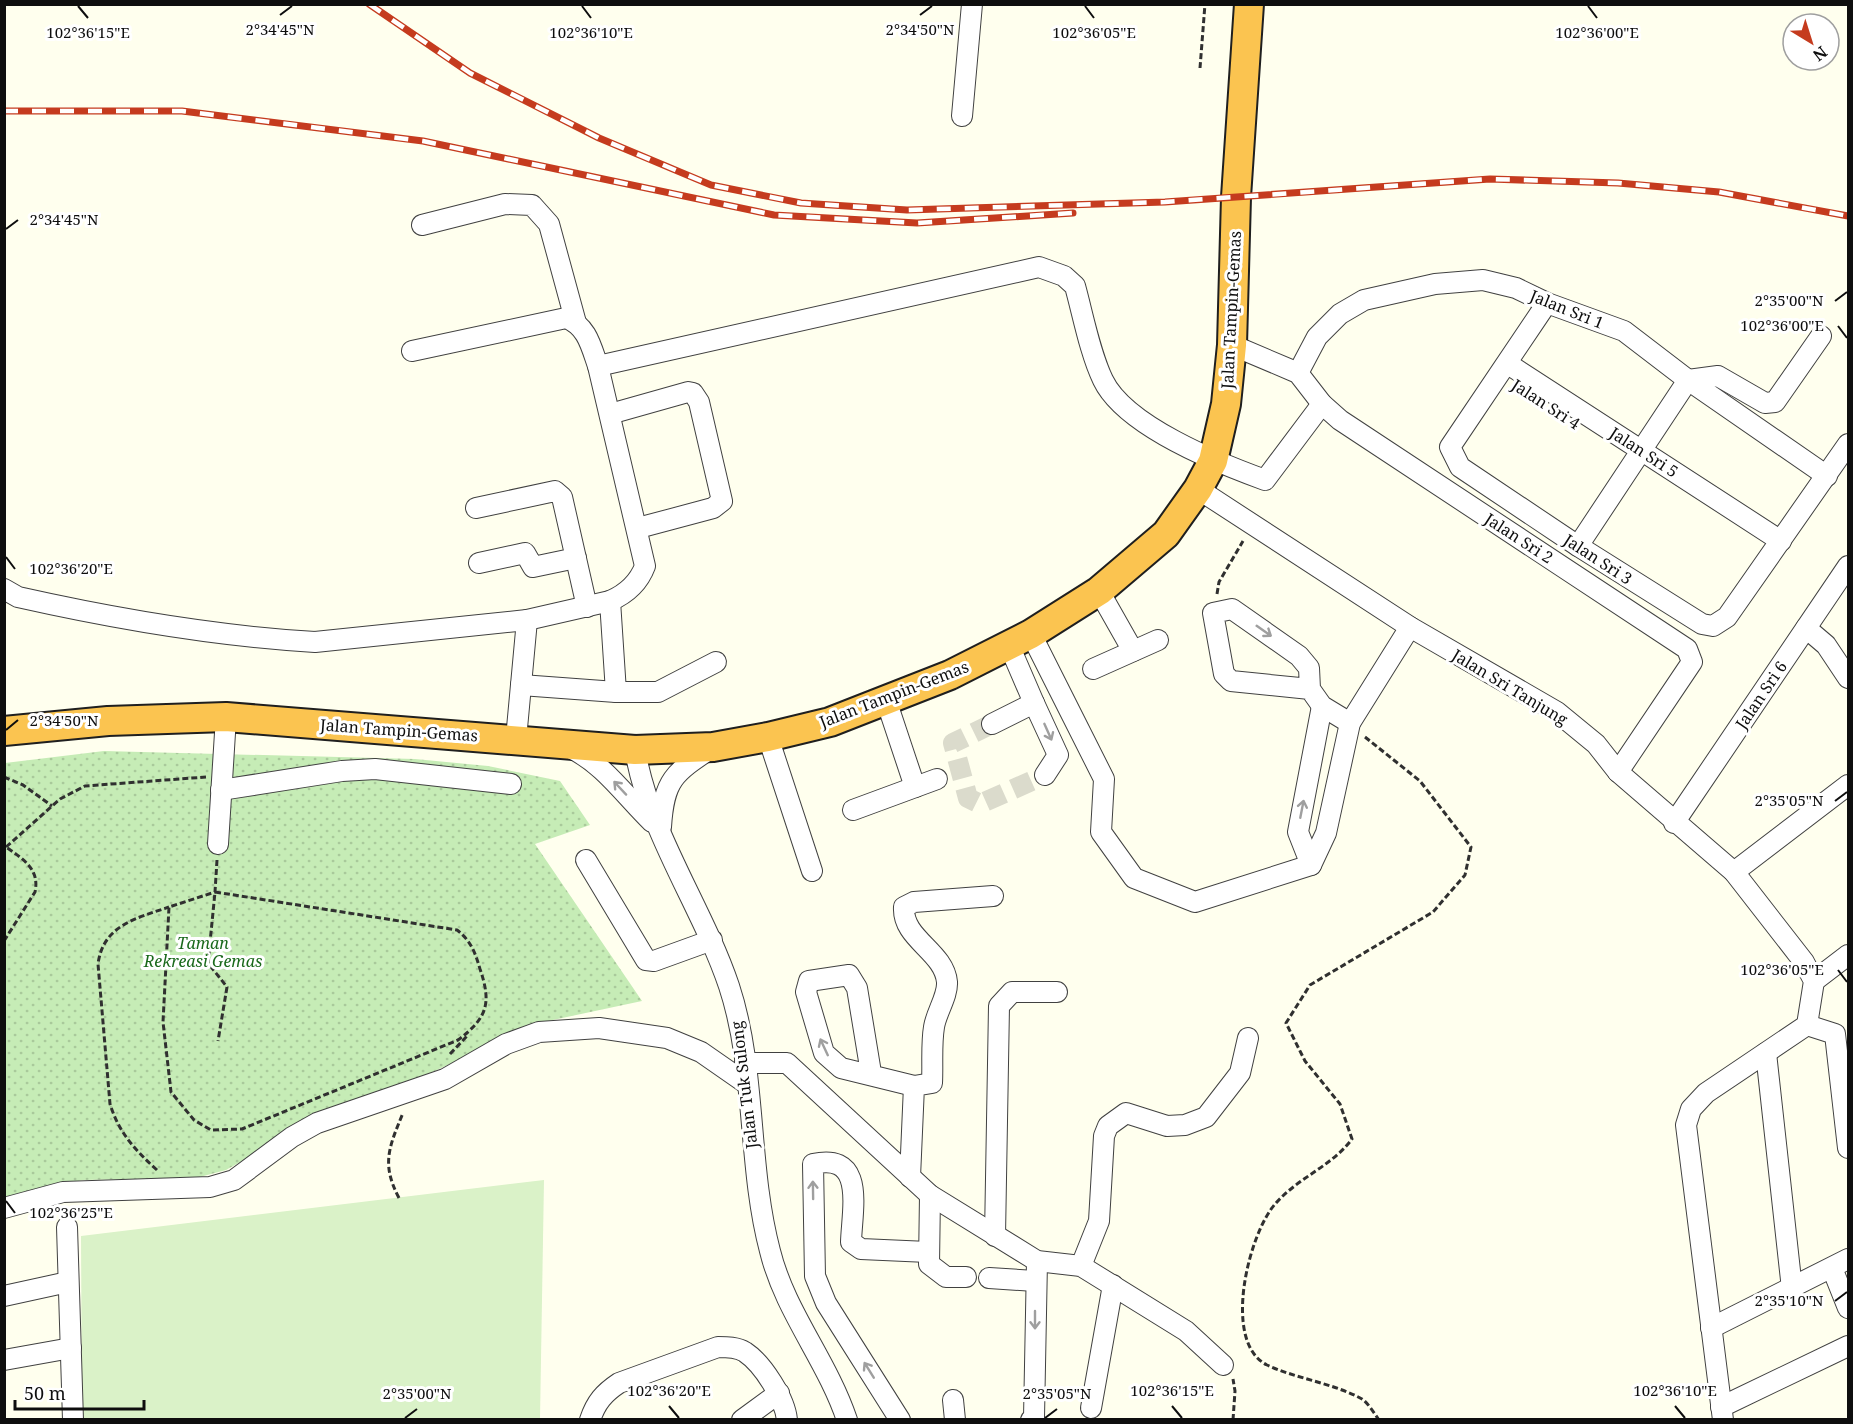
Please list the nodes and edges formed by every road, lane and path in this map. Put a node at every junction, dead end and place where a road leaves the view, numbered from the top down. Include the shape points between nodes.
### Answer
1 (972, 4) edge
2 (1205, 4) edge
3 (1249, 4) edge
4 (1200, 68) dead end
5 (962, 116) dead end
6 (422, 225) dead end
7 (1547, 303) junction
8 (576, 323) junction
9 (1821, 336) dead end
10 (1232, 345) junction
11 (412, 351) dead end
12 (598, 366) junction
13 (1504, 369) junction
14 (1298, 373) junction
15 (1688, 380) junction
16 (1322, 404) junction
17 (610, 414) junction
18 (1848, 444) edge
19 (1638, 456) junction
20 (1213, 461) junction
21 (1827, 476) junction
22 (1198, 489) junction
23 (476, 508) dead end
24 (1253, 524) junction
25 (638, 528) junction
26 (1578, 546) junction
27 (1777, 546) junction
28 (576, 558) junction
29 (479, 563) dead end
30 (1848, 566) edge
31 (1219, 582) dead end
32 (4, 589) edge
33 (1098, 591) junction
34 (610, 601) junction
35 (587, 607) junction
36 (527, 620) junction
37 (1410, 627) junction
38 (1806, 628) junction
39 (1020, 640) junction
40 (1158, 640) dead end
41 (1133, 651) junction
42 (716, 662) dead end
43 (1093, 669) dead end
44 (1848, 678) edge
45 (522, 685) junction
46 (1310, 689) junction
47 (615, 692) junction
48 (886, 700) junction
49 (1034, 703) junction
50 (1322, 705) junction
51 (226, 717) junction
52 (992, 723) tunnel mouth
53 (1350, 723) junction
54 (4, 731) edge
55 (768, 737) junction
56 (516, 739) junction
57 (559, 744) junction
58 (713, 747) junction
59 (635, 750) junction
60 (1618, 772) junction
61 (1045, 775) tunnel mouth
62 (4, 777) edge
63 (937, 779) dead end
64 (222, 783) junction
65 (512, 784) dead end
66 (1848, 786) edge
67 (915, 787) junction
68 (52, 806) junction
69 (853, 810) dead end
70 (1674, 823) junction
71 (660, 830) junction
72 (218, 843) joint
73 (5, 847) edge
74 (586, 860) dead end
75 (1311, 865) junction
76 (812, 871) dead end
77 (1734, 872) junction
78 (215, 892) junction
79 (993, 897) dead end
80 (169, 906) junction
81 (5, 938) edge
82 (712, 940) junction
83 (1848, 955) edge
84 (1814, 981) junction
85 (1057, 992) dead end
86 (1807, 1025) junction
87 (1842, 1034) edge
88 (1248, 1038) dead end
89 (218, 1041) dead end
90 (1766, 1053) junction
91 (745, 1063) junction
92 (871, 1073) junction
93 (747, 1084) junction
94 (914, 1086) junction
95 (1848, 1148) edge
96 (910, 1177) junction
97 (176, 1188) junction
98 (930, 1195) junction
99 (4, 1208) edge
100 (67, 1227) dead end
101 (995, 1236) junction
102 (928, 1252) junction
103 (1840, 1263) edge
104 (1081, 1266) junction
105 (1036, 1271) junction
106 (966, 1277) dead end
107 (989, 1278) dead end
108 (68, 1282) junction
109 (1113, 1285) junction
110 (1792, 1289) junction
111 (4, 1296) edge
112 (1848, 1308) edge
113 (1711, 1328) junction
114 (1848, 1346) edge
115 (71, 1348) junction
116 (4, 1360) edge
117 (1223, 1365) joint
118 (778, 1393) junction
119 (1091, 1408) dead end
120 (1722, 1413) edge
121 (73, 1419) edge
122 (590, 1419) edge
123 (742, 1419) edge
124 (787, 1419) edge
125 (847, 1419) edge
126 (900, 1419) edge
127 (1031, 1419) edge
128 (1233, 1419) edge
129 (1379, 1419) edge

1 - 5 street
2 - 4 path
3 - 10 highway, Jalan Tampin-Gemas via 1236,197
6 - 8 street via 505,204 532,205 549,224
7 - 13 street, Jalan Sri 3
7 - 14 street, Jalan Sri 1 via 1516,288 1484,280 1435,284 1364,300 1340,314 1317,337
7 - 15 street, Jalan Sri 1 via 1624,331
8 - 11 street via 566,318
8 - 12 street via 589,340
9 - 15 street via 1775,402 1765,403 1718,376
10 - 14 street, Jalan Sri 2
10 - 20 highway, Jalan Tampin-Gemas via 1226,404
12 - 17 street
12 - 20 street via 1039,267 1064,276 1075,286 1103,380 1123,408
13 - 19 street, Jalan Sri 5
13 - 26 street, Jalan Sri 3 via 1450,447 1454,458 1460,467
14 - 16 street, Jalan Sri 2
15 - 19 street
15 - 21 street, Jalan Sri 1
16 - 20 street via 1265,480
16 - 60 street, Jalan Sri 2 via 1340,420 1687,649 1692,662
17 - 25 street
17 - 25 street via 688,392 693,393 702,412 722,501 713,508
18 - 21 street, Jalan Sri 3
19 - 26 street
19 - 27 street, Jalan Sri 5
20 - 22 highway, Jalan Tampin-Gemas
21 - 27 street, Jalan Sri 3
22 - 24 street, Jalan Sri Tanjung
22 - 33 highway, Jalan Tampin-Gemas via 1166,534
23 - 28 street via 555,491 562,497
24 - 31 path
24 - 37 street, Jalan Sri Tanjung
25 - 34 street via 645,566 641,576 621,596
26 - 27 street, Jalan Sri 3 via 1702,624 1713,626 1727,617
28 - 29 street via 533,567 525,553
28 - 35 street
30 - 38 street, Jalan Sri 6
32 - 36 street via 18,597 111,617 234,636 315,642
33 - 39 highway, Jalan Tampin-Gemas
33 - 41 street
34 - 35 street
34 - 47 street
35 - 36 street
36 - 45 street
37 - 53 street
37 - 60 street, Jalan Sri Tanjung via 1557,712 1596,744
38 - 44 street via 1826,645
38 - 70 street, Jalan Sri 6
39 - 48 highway, Jalan Tampin-Gemas via 950,675
39 - 49 street
39 - 75 street via 1104,779 1101,832 1134,878 1195,902
40 - 41 street
41 - 43 street
42 - 47 street via 658,692
45 - 47 street
45 - 56 street
46 -> 46 street via 1231,681 1224,674 1213,613 1232,609 1299,656 1309,669
46 - 50 street
48 - 55 highway, Jalan Tampin-Gemas via 830,722
48 - 67 street
49 - 52 street
49 -> 61 street via 1058,755
50 - 53 street
75 -> 50 street via 1298,832
51 - 54 highway, Jalan Tampin-Gemas via 108,721
51 - 56 highway, Jalan Tampin-Gemas
51 - 64 street
53 - 75 street via 1326,833
53 - 129 path via 1420,781 1472,847 1465,875 1433,912 1310,985 1286,1023 1305,1061 1340,1104 1352,1139 1340,1155 1297,1182 1274,1204 1249,1257 1242,1316 1246,1344 1265,1364 1363,1400
55 - 58 highway, Jalan Tampin-Gemas
55 - 76 street
56 - 57 highway, Jalan Tampin-Gemas
57 - 59 highway, Jalan Tampin-Gemas
71 -> 57 street via 591,760
58 - 59 highway, Jalan Tampin-Gemas
58 - 71 street via 676,774 667,788
59 - 71 street, Jalan Tuk Sulong via 641,785
60 - 70 street, Jalan Sri Tanjung
62 - 68 path via 23,784
63 - 67 street
64 - 65 street via 375,769
64 - 68 path via 85,786
64 - 72 street
66 - 77 street
67 - 69 street
68 - 73 path
70 - 77 street, Jalan Sri Tanjung
71 - 82 street, Jalan Tuk Sulong
72 - 78 path
73 - 81 path via 28,864 36,884 35,892
74 - 82 street via 646,960 654,962
77 - 84 street, Jalan Sri Tanjung
78 - 80 path
78 - 80 path via 457,930 472,945 488,990 483,1014 458,1040 242,1129 211,1130 194,1120 171,1092 163,1022
78 - 89 path via 208,963 227,987
79 - 94 street via 914,902 904,907 908,926 940,964 947,982 934,1027 932,1083
80 - 97 path via 116,928 100,951 98,964 110,1104 116,1125 130,1145
82 - 91 street, Jalan Tuk Sulong via 729,987
83 - 84 street
84 - 86 street
85 - 101 street via 1012,992 999,1006
86 - 87 street
86 - 90 street
87 - 95 street
88 - 104 street via 1240,1073 1206,1117 1185,1125 1167,1126 1126,1113 1108,1126 1104,1136 1099,1221
90 - 110 street
90 - 113 street via 1706,1093 1691,1109 1686,1125
91 - 93 street, Jalan Tuk Sulong
91 - 96 street via 787,1063
92 -> 92 street via 842,1068 824,1053 806,992 809,981 849,975 857,988
92 - 94 street
93 - 97 street via 702,1052 667,1038 599,1028 539,1032 506,1044 445,1079 317,1123 234,1180 210,1187
93 - 125 street, Jalan Tuk Sulong via 760,1212 770,1254 786,1301 837,1391
94 - 96 street
96 - 98 street
97 - 99 street via 63,1192
98 - 101 street
98 - 102 street
100 - 108 street
101 - 105 street
102 - 106 street via 929,1264 946,1277
126 -> 102 street via 826,1303 815,1276 813,1164 826,1161 847,1170 853,1180 851,1242 861,1249
103 - 110 street
103 - 112 street
104 - 105 street
104 - 109 street
105 - 107 street
105 -> 127 street
108 - 111 street
108 - 115 street
109 - 117 street via 1186,1331
109 - 119 street
110 - 113 street
113 - 120 street
114 - 120 street
115 - 116 street
115 - 121 street
117 - 128 path via 1234,1380
118 - 122 street via 744,1351 718,1347 620,1383 595,1405
118 - 123 street
118 - 124 street

